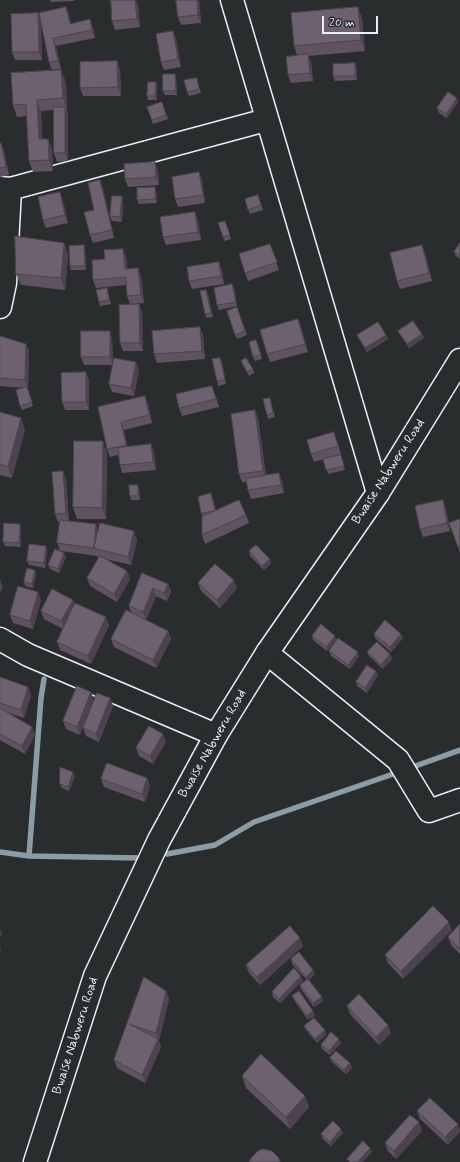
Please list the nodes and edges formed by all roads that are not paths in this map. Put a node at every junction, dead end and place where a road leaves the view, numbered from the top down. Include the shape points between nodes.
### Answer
1 (232, 0) edge
2 (266, 120) junction
3 (5, 189) edge
4 (0, 307) edge
5 (460, 360) edge
6 (378, 493) junction
7 (0, 639) edge
8 (267, 653) junction
9 (216, 736) junction
10 (460, 800) edge
11 (36, 1162) edge

1 - 2 street
2 - 3 street
2 - 6 street
3 - 4 street via 5,283
5 - 6 street, Bwaise Nabweru Road
6 - 8 street, Bwaise Nabweru Road
7 - 9 street via 28,655
8 - 9 street, Bwaise Nabweru Road
8 - 10 street via 398,760 429,811
9 - 11 street, Bwaise Nabweru Road via 159,840 95,976

